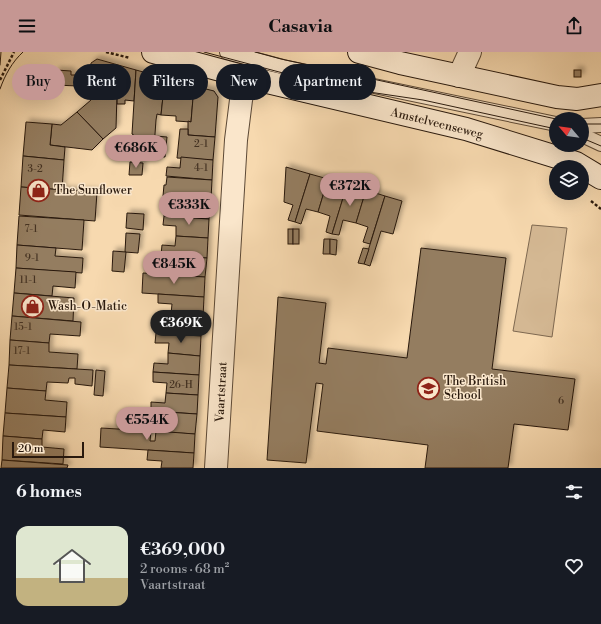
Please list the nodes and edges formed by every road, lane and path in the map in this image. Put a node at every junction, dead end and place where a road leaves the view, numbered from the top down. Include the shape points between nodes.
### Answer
1 (14, 52) edge
2 (153, 52) edge
3 (227, 52) edge
4 (359, 52) edge
5 (470, 52) edge
6 (400, 57) edge
7 (216, 69) edge
8 (459, 76) junction
9 (0, 80) edge
10 (271, 83) edge
11 (601, 95) edge
12 (241, 100) edge
13 (549, 123) edge
14 (589, 126) edge
15 (601, 126) edge
16 (589, 138) edge
17 (601, 144) edge
18 (601, 178) edge
19 (216, 468) edge

1 - 9 path
2 - 7 main road, Amstelveenseweg
3 - 13 lane, Amstelveenseweg via 291,69
4 - 6 main road
5 - 8 main road
6 - 8 main road
8 - 11 main road via 557,97 578,99
10 - 18 main road, Amstelveenseweg via 466,129 576,163
12 - 19 main road, Vaartstraat via 236,140
14 - 15 lane
16 - 17 lane

